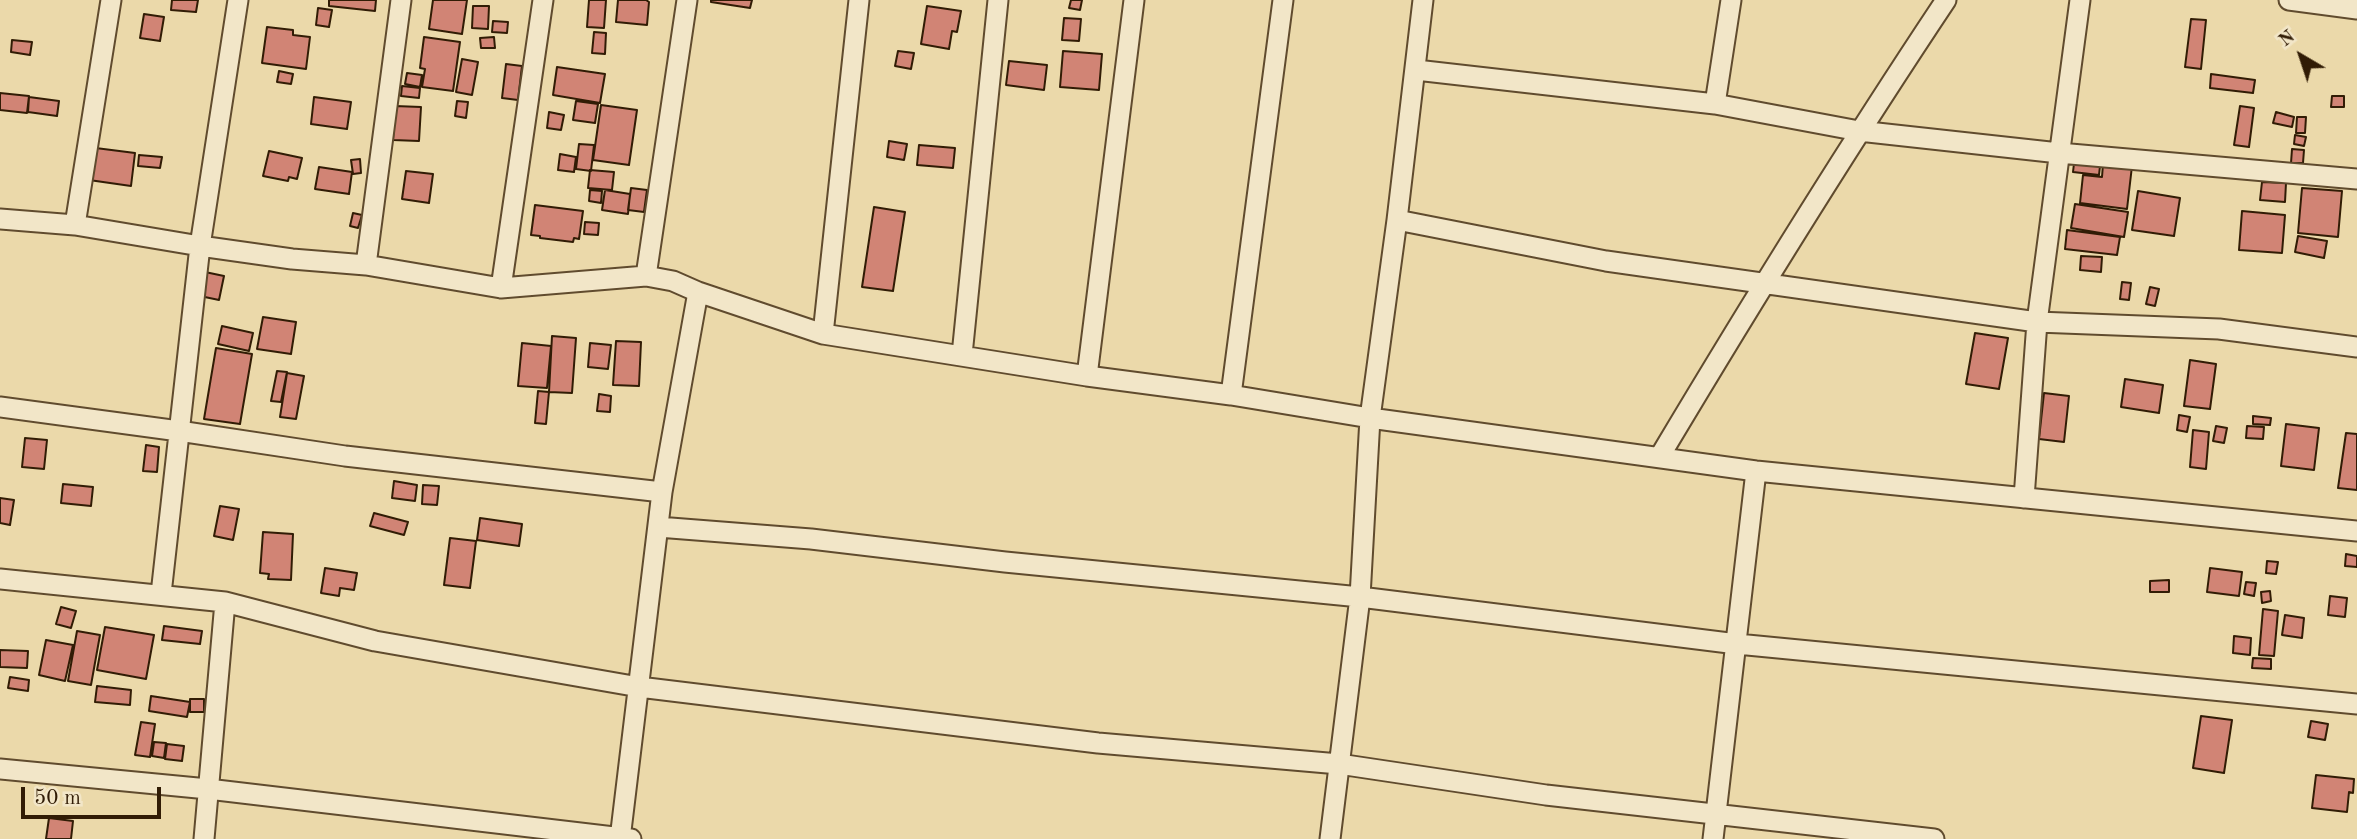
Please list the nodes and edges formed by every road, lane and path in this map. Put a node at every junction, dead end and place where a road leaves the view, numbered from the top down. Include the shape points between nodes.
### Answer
1 (111, 0) edge
2 (238, 0) edge
3 (401, 0) edge
4 (543, 0) edge
5 (687, 0) edge
6 (859, 0) edge
7 (999, 0) edge
8 (1134, 0) edge
9 (1283, 0) edge
10 (1423, 0) edge
11 (1731, 0) edge
12 (1946, 0) edge
13 (2080, 0) edge
14 (2289, 0) edge
15 (2357, 9) edge
16 (1416, 70) junction
17 (1715, 104) junction
18 (1859, 131) junction
19 (2059, 153) junction
20 (2357, 179) edge
21 (0, 219) edge
22 (1397, 220) junction
23 (75, 225) junction
24 (200, 246) junction
25 (366, 265) junction
26 (646, 276) junction
27 (1763, 284) junction
28 (501, 288) junction
29 (698, 292) junction
30 (2037, 322) junction
31 (823, 334) junction
32 (2357, 347) edge
33 (962, 355) junction
34 (1087, 376) junction
35 (1230, 395) junction
36 (0, 407) edge
37 (1370, 418) junction
38 (179, 430) junction
39 (1660, 456) junction
40 (1756, 471) junction
41 (663, 492) junction
42 (2024, 498) junction
43 (658, 527) junction
44 (2357, 531) edge
45 (0, 579) edge
46 (161, 594) junction
47 (1360, 597) junction
48 (225, 603) junction
49 (1737, 644) junction
50 (639, 687) junction
51 (2357, 704) edge
52 (1339, 764) junction
53 (0, 769) edge
54 (208, 789) junction
55 (1717, 814) junction
56 (624, 838) edge
57 (204, 839) edge
58 (1330, 839) edge
59 (1713, 839) edge
60 (1934, 839) edge

1 - 23 street
2 - 24 street
3 - 25 street
4 - 28 street
5 - 26 street
6 - 31 street
7 - 33 street
8 - 34 street
9 - 35 street
10 - 16 street
11 - 17 street
12 - 18 street
13 - 19 street
14 - 15 street
16 - 17 street
16 - 22 street
17 - 18 street
18 - 19 street
18 - 27 street
19 - 20 street
19 - 30 street
21 - 23 street
22 - 27 street via 1606,261
22 - 37 street
23 - 24 street
24 - 25 street
24 - 38 street
25 - 28 street
26 - 28 street
26 - 29 street
27 - 30 street
27 - 39 street
29 - 31 street
29 - 41 street
30 - 32 street via 2219,329
30 - 42 street
31 - 33 street
33 - 34 street
34 - 35 street
35 - 37 street
36 - 38 street
37 - 39 street
37 - 47 street
38 - 41 street via 345,456
38 - 46 street
39 - 40 street
40 - 42 street
40 - 49 street
41 - 43 street
42 - 44 street
43 - 47 street
43 - 50 street
45 - 46 street
46 - 48 street
47 - 49 street
47 - 52 street
48 - 50 street via 375,641
48 - 54 street
49 - 51 street
49 - 55 street
50 - 52 street via 1098,743
50 - 56 street
52 - 55 street via 1546,795
52 - 58 street
53 - 54 street
54 - 56 street
54 - 57 street
55 - 59 street
55 - 60 street

